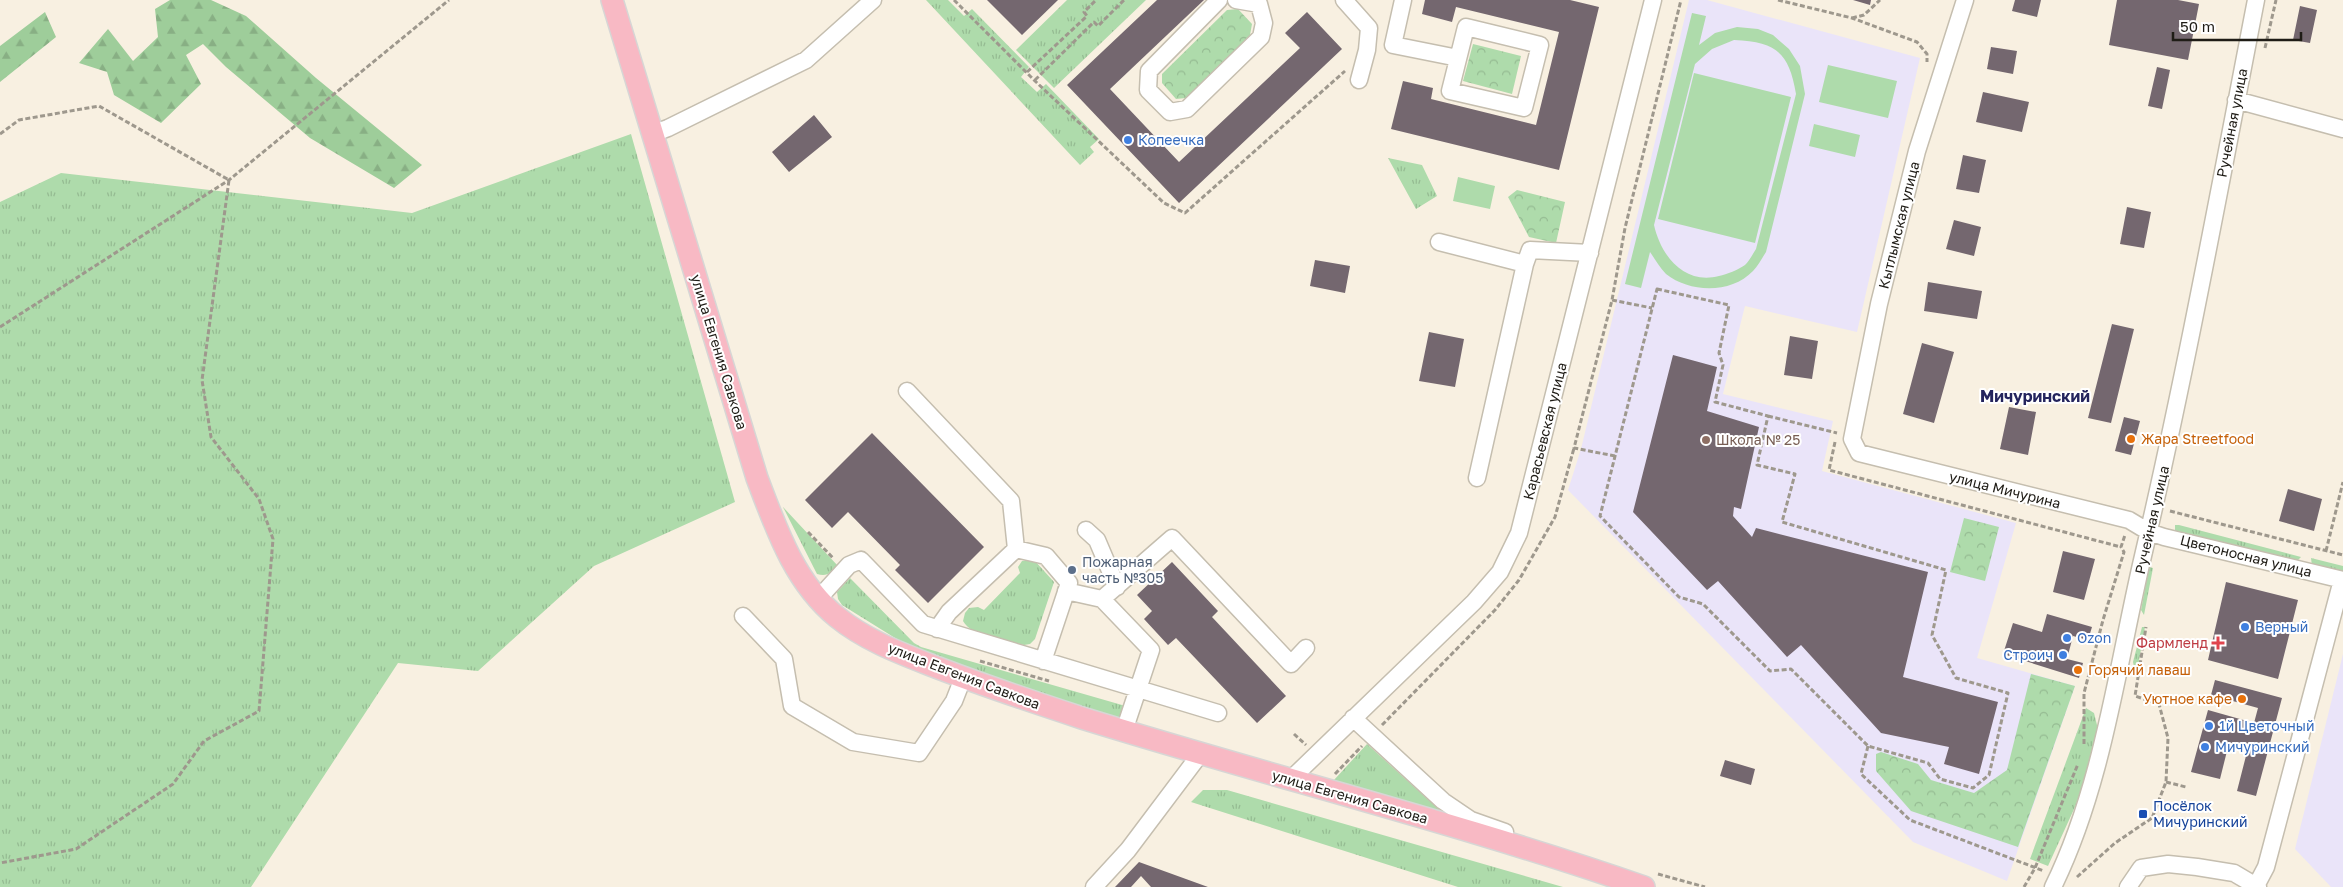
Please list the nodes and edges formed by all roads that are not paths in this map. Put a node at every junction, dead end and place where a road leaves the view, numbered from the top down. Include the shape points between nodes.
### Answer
1 (612, 0) edge
2 (873, 0) edge
3 (1219, 0) edge
4 (1236, 0) edge
5 (1344, 0) edge
6 (1403, 0) edge
7 (1653, 0) edge
8 (1965, 0) edge
9 (2256, 0) edge
10 (1262, 2) edge
11 (1458, 58) junction
12 (1358, 80) dead end
13 (2236, 100) junction
14 (2343, 129) edge
15 (652, 134) junction
16 (1438, 242) dead end
17 (1590, 253) junction
18 (1524, 264) junction
19 (907, 391) dead end
20 (1859, 453) joint
21 (1477, 478) dead end
22 (1086, 530) dead end
23 (2149, 532) junction
24 (1016, 550) junction
25 (2343, 580) edge
26 (1117, 587) junction
27 (1066, 591) junction
28 (818, 599) junction
29 (1102, 600) junction
30 (742, 616) dead end
31 (937, 630) junction
32 (1306, 648) dead end
33 (1043, 661) junction
34 (963, 678) junction
35 (1139, 688) junction
36 (1218, 713) dead end
37 (1353, 718) junction
38 (1124, 731) junction
39 (1201, 753) junction
40 (1290, 780) junction
41 (1553, 856) junction
42 (1650, 880) edge
43 (2056, 882) edge
44 (2257, 886) edge
45 (1094, 887) edge
46 (2128, 887) edge

1 - 15 main road, улица Евгения Савкова
2 - 15 street via 806,60
3 - 10 street via 1149,71 1148,90 1170,112 1188,109 1262,37
4 - 10 street
5 - 12 street via 1369,28 1367,50
6 - 11 street via 1393,45
7 - 17 street, Карасьевская улица
8 - 20 street, Кытлымская улица via 1916,151 1880,304 1852,440
9 - 13 street, Ручейная улица
11 - 11 street via 1466,27 1540,45 1524,108 1450,91
13 - 14 street
13 - 23 street, Ручейная улица via 2179,396
15 - 28 main road, улица Евгения Савкова via 757,478 798,572
16 - 18 street
17 - 18 street via 1530,250
17 - 37 street, Карасьевская улица via 1519,533 1500,572 1445,631
18 - 21 street
19 - 24 street via 1011,501
20 - 23 street, улица Мичурина via 2129,520
22 - 26 street via 1097,540
23 - 25 street, Цветоносная улица
23 - 43 street, Ручейная улица via 2088,800
24 - 27 street via 1046,556 1069,583
24 - 31 street via 949,612
25 - 44 street via 2266,867
26 - 29 street
26 - 32 street via 1172,538 1290,664
27 - 29 street
27 - 33 street
28 - 31 street via 849,565 861,560 923,624
28 - 34 main road, улица Евгения Савкова via 839,619 885,647
29 - 35 street via 1151,650
30 - 34 street via 784,659 792,706 853,742 919,753 954,701
31 - 33 street
33 - 35 street
34 - 38 main road, улица Евгения Савкова
35 - 36 street
35 - 38 street
37 - 40 street, Карасьевская улица
37 - 41 street via 1442,801 1471,820 1542,844
38 - 39 main road, улица Евгения Савкова
39 - 40 main road, улица Евгения Савкова
39 - 45 street via 1128,850
40 - 41 main road, улица Евгения Савкова
41 - 42 main road, улица Евгения Савкова
44 - 46 street via 2234,873 2168,864 2141,868

